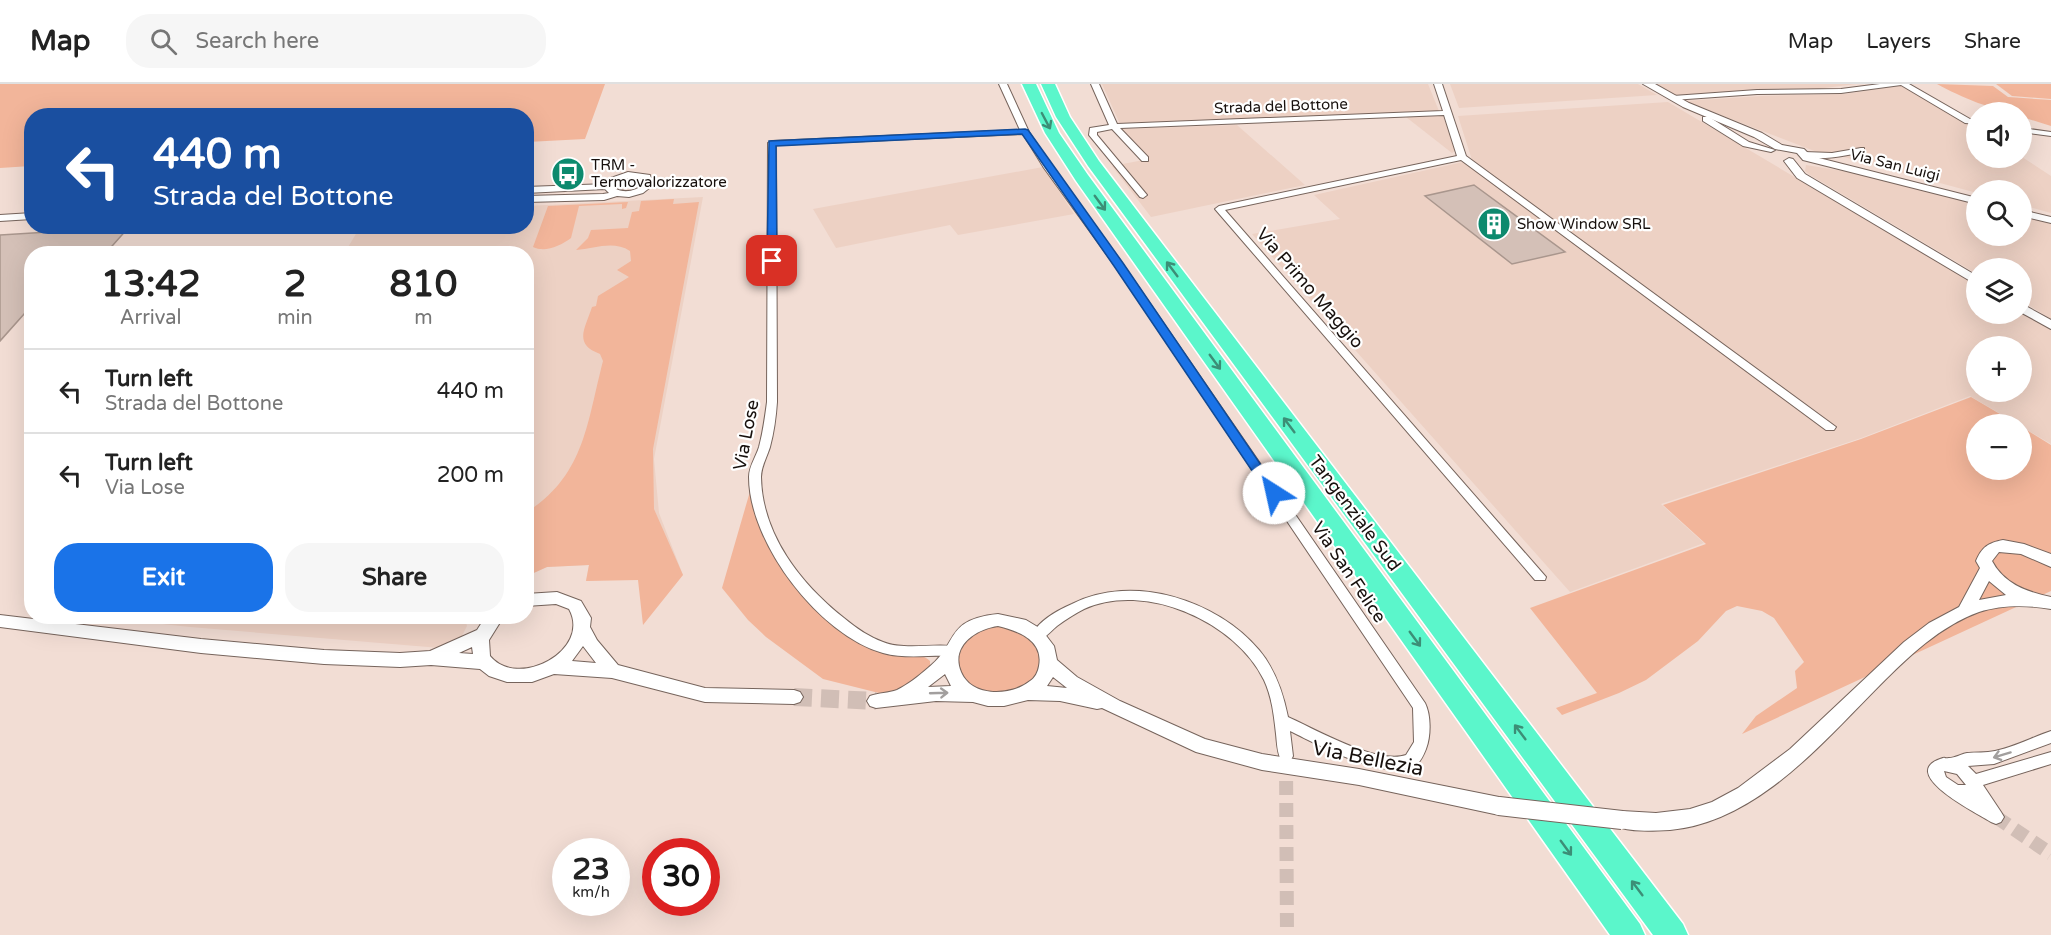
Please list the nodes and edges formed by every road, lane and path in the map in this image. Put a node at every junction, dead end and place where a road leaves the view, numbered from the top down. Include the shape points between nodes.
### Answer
1 (1004, 84) edge
2 (1029, 84) edge
3 (1048, 84) edge
4 (1095, 84) edge
5 (1438, 84) edge
6 (1648, 84) edge
7 (1827, 84) edge
8 (1897, 84) edge
9 (1904, 84) edge
10 (1841, 91) junction
11 (1673, 98) junction
12 (1449, 113) junction
13 (1706, 119) dead end
14 (1966, 120) edge
15 (1114, 126) junction
16 (2032, 131) edge
17 (1025, 132) junction
18 (2051, 134) edge
19 (1775, 148) junction
20 (1861, 150) dead end
21 (1805, 156) junction
22 (1462, 157) junction
23 (1144, 159) dead end
24 (1789, 161) junction
25 (609, 186) junction
26 (534, 190) edge
27 (616, 193) junction
28 (1143, 195) dead end
29 (1966, 198) edge
30 (534, 199) edge
31 (2032, 215) edge
32 (24, 216) edge
33 (0, 218) edge
34 (2051, 220) edge
35 (1966, 274) edge
36 (2032, 314) edge
37 (2051, 325) edge
38 (1830, 428) dead end
39 (2026, 549) junction
40 (2051, 550) edge
41 (2051, 561) edge
42 (1987, 569) junction
43 (1540, 577) dead end
44 (534, 598) edge
45 (2044, 602) edge
46 (1965, 611) junction
47 (0, 621) edge
48 (24, 624) edge
49 (24, 624) edge
50 (490, 624) edge
51 (584, 632) junction
52 (1039, 634) junction
53 (482, 635) junction
54 (951, 653) junction
55 (431, 658) junction
56 (484, 663) junction
57 (1049, 663) junction
58 (550, 667) junction
59 (612, 671) junction
60 (1027, 693) junction
61 (900, 696) junction
62 (977, 696) junction
63 (794, 697) tunnel mouth
64 (876, 701) tunnel mouth
65 (1114, 706) junction
66 (1281, 720) junction
67 (2051, 737) edge
68 (1286, 756) tunnel mouth
69 (2051, 758) edge
70 (1950, 765) junction
71 (1973, 783) junction
72 (1950, 789) junction
73 (1629, 935) edge
74 (1672, 935) edge

1 - 17 street, Via San Felice
2 -> 73 highway, Tangenziale Sud via 1052,133 1082,178
74 -> 3 highway, Tangenziale Sud via 1093,163 1063,117
4 - 15 street
5 - 12 street
6 - 11 street, Via San Luigi
7 - 10 street
8 - 10 street
9 - 14 street
10 - 11 street
11 - 19 street, Via San Luigi via 1758,135
12 - 15 street, Strada del Bottone
12 - 22 street
13 - 19 street, Via San Luigi via 1746,144
15 - 23 street
15 - 28 street via 1092,132
16 - 18 street
17 - 54 street, Via Lose via 772,143 772,402 754,475 762,515 787,569 805,591 854,633 887,649
17 - 66 street, Via San Felice via 1420,707 1423,736 1412,759 1401,765 1355,754
19 - 21 street, Via San Luigi via 1794,148
19 - 24 street, Via San Luigi via 1775,156
20 - 21 street
21 - 24 street, Via San Luigi via 1801,162
21 - 29 street, Via San Luigi
22 - 38 street
22 - 43 street, Via Primo Maggio via 1219,209
24 - 35 street via 1801,176
25 - 26 street
25 - 27 street
25 - 27 street via 628,175 649,180 641,191
27 - 30 street via 604,197
31 - 34 street
32 - 33 street
36 - 37 street
39 - 40 street
39 - 41 street
39 - 42 street via 1991,549 1985,554
42 - 45 street via 2006,587
42 - 46 street
44 - 51 street via 557,597 570,602 579,609
45 - 46 street, Via Bellezia via 1991,602
46 - 65 street, Via Bellezia, bridge via 1916,641 1783,765 1737,799 1690,818 1653,823 1499,806 1262,762 1202,746
47 - 48 street
49 - 55 street via 324,657
50 - 53 street
51 - 58 street via 572,652
51 - 59 street
52 - 54 street, Via Bellezia via 1012,621 982,622 957,640
52 - 57 street via 1048,648
52 - 66 street via 1088,602 1133,596 1171,601 1207,615 1249,648 1268,674
53 - 55 street
53 - 56 street via 480,651
54 - 61 street, Via Bellezia via 936,672
54 - 62 street via 953,675
55 - 56 street
56 - 58 street via 509,675 526,675
57 - 60 street via 1040,683
57 - 65 street, Via Bellezia via 1071,682
58 - 59 street
59 - 63 street via 705,694
60 - 62 street, Via Bellezia via 993,700
60 - 65 street, Via Bellezia via 1060,694
61 -> 62 street, Via Bellezia
61 - 64 street, Via Bellezia
66 - 68 street
67 -> 70 street via 1994,758
69 - 71 street
70 - 71 street via 1963,770
70 - 72 street via 1939,765 1935,771 1939,781
71 - 72 street via 1968,794
71 - 72 street via 1996,817

